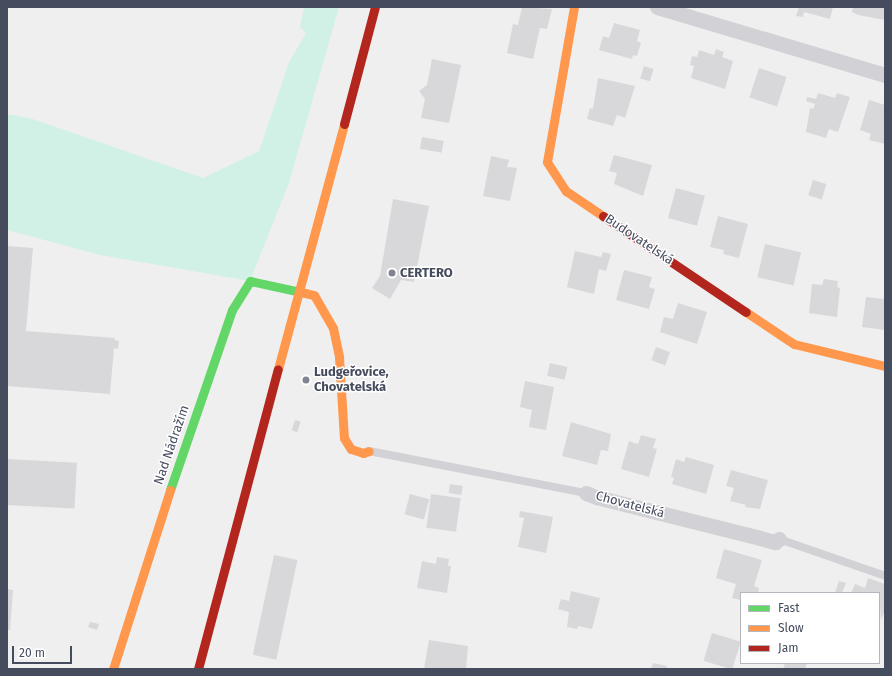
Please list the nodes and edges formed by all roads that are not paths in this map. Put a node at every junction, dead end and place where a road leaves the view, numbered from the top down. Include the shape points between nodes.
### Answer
1 (375, 7) edge
2 (574, 7) edge
3 (657, 7) edge
4 (885, 75) edge
5 (300, 292) junction
6 (885, 366) edge
7 (369, 451) joint
8 (586, 493) joint
9 (779, 539) joint
10 (885, 576) edge
11 (113, 669) edge
12 (198, 669) edge

1 - 5 street
2 - 6 street, Budovatelská via 547,162 566,191 794,344
3 - 4 street
5 - 7 street via 314,296 333,328 339,357 344,438 351,449 363,453
5 - 11 street, Nad Nádražím via 250,281 232,310
5 - 12 street
7 - 8 lane, Chovatelská
8 - 9 street, Chovatelská via 775,542
9 - 10 lane, Chovatelská

